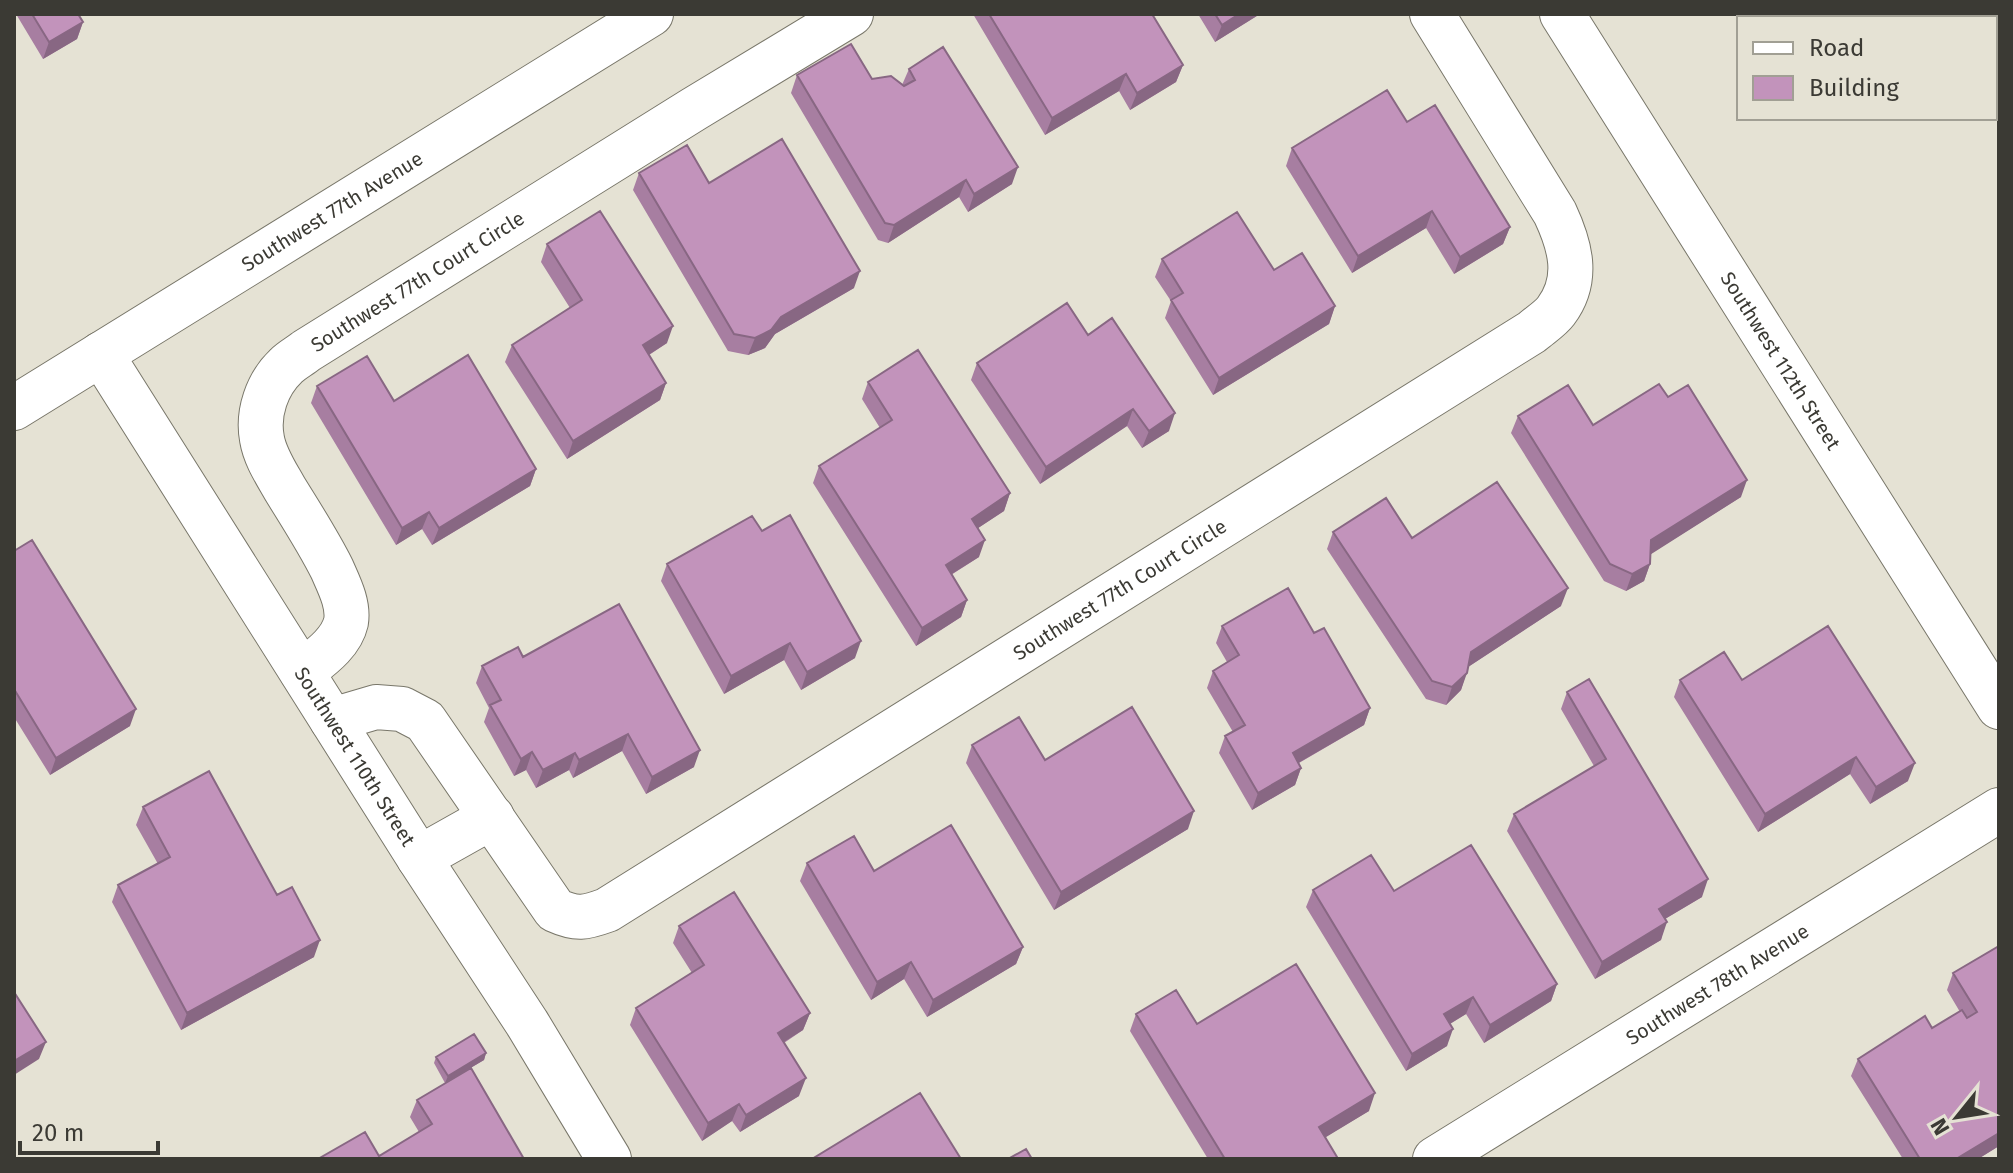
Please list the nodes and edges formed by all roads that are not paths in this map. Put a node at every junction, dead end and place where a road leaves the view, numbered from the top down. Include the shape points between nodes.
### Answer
1 (651, 14) edge
2 (851, 14) edge
3 (1432, 14) edge
4 (1562, 14) edge
5 (101, 354) junction
6 (14, 408) edge
7 (302, 672) junction
8 (1999, 707) edge
9 (332, 720) junction
10 (1999, 810) edge
11 (501, 829) junction
12 (419, 858) junction
13 (609, 1159) edge
14 (1435, 1159) edge

1 - 5 street, Southwest 77th Avenue
2 - 7 street, Southwest 77th Court Circle via 285,367 269,388 261,414 262,438 269,462 341,588 346,621 340,637
3 - 11 street, Southwest 77th Court Circle via 1565,236 1570,287 1556,312 1532,332 607,910 572,918 555,910
4 - 8 street, Southwest 112th Street
5 - 6 street, Southwest 77th Avenue
5 - 7 street, Southwest 110th Street
7 - 9 street, Southwest 110th Street
9 - 11 street, Southwest 77th Court Circle via 376,707 402,709 425,721
9 - 12 street, Southwest 110th Street
10 - 14 street, Southwest 78th Avenue
11 - 12 street
12 - 13 street, Southwest 110th Street

